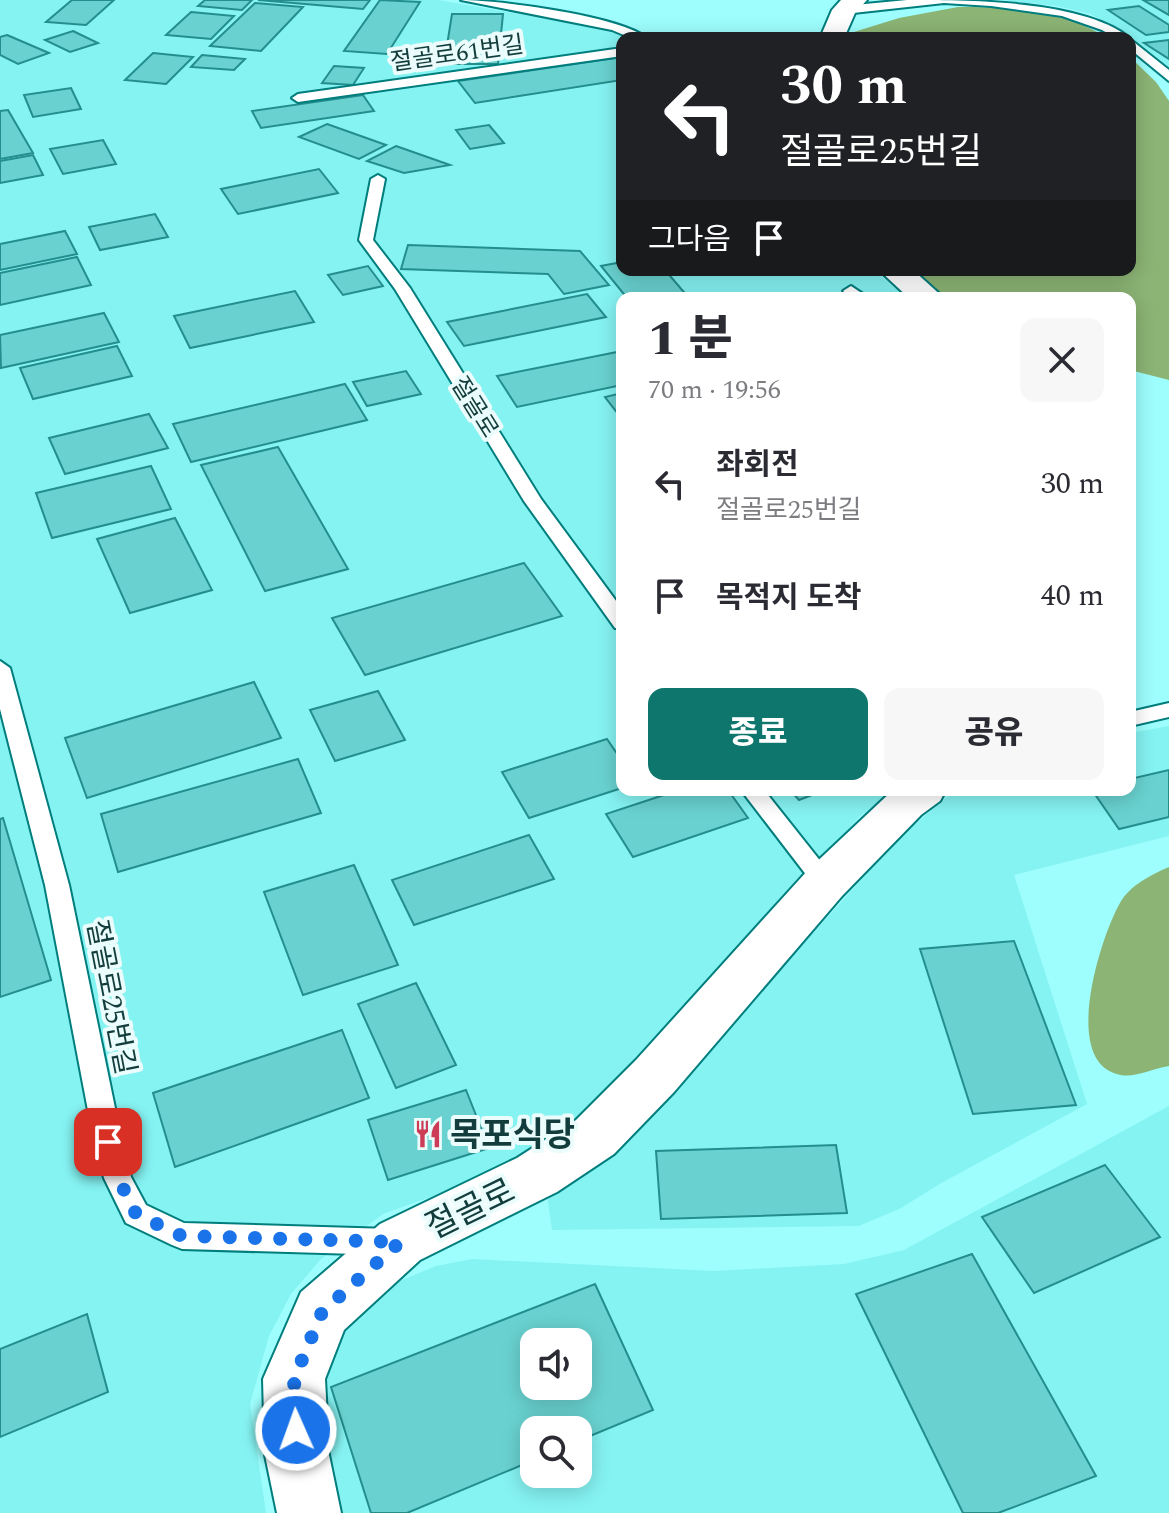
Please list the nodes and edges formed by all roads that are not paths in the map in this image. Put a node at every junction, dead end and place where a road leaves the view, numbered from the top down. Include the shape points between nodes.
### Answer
1 (467, 0) edge
2 (941, 0) edge
3 (947, 0) edge
4 (849, 5) edge
5 (627, 32) edge
6 (835, 32) edge
7 (1115, 32) edge
8 (1136, 48) edge
9 (616, 53) edge
10 (1169, 77) edge
11 (298, 98) dead end
12 (378, 179) dead end
13 (901, 276) edge
14 (921, 292) edge
15 (616, 615) edge
16 (0, 668) edge
17 (1169, 710) edge
18 (1136, 718) edge
19 (757, 796) edge
20 (916, 796) edge
21 (825, 883) junction
22 (400, 1242) junction
23 (309, 1513) edge

1 - 5 lane, 절골로61번길
2 - 4 lane
3 - 7 lane via 1075,15
4 - 6 street
8 - 10 lane
9 - 11 lane, 절골로61번길
12 - 15 lane, 절골로 via 366,240 402,288 533,501
13 - 14 street
16 - 22 lane, 절골로25번길 via 57,885 108,1142 136,1214 182,1236
17 - 18 lane
19 - 21 lane
20 - 21 street, 절골로
21 - 22 street, 절골로 via 595,1137 537,1175
22 - 23 street, 절골로 via 322,1312 294,1379 297,1455

